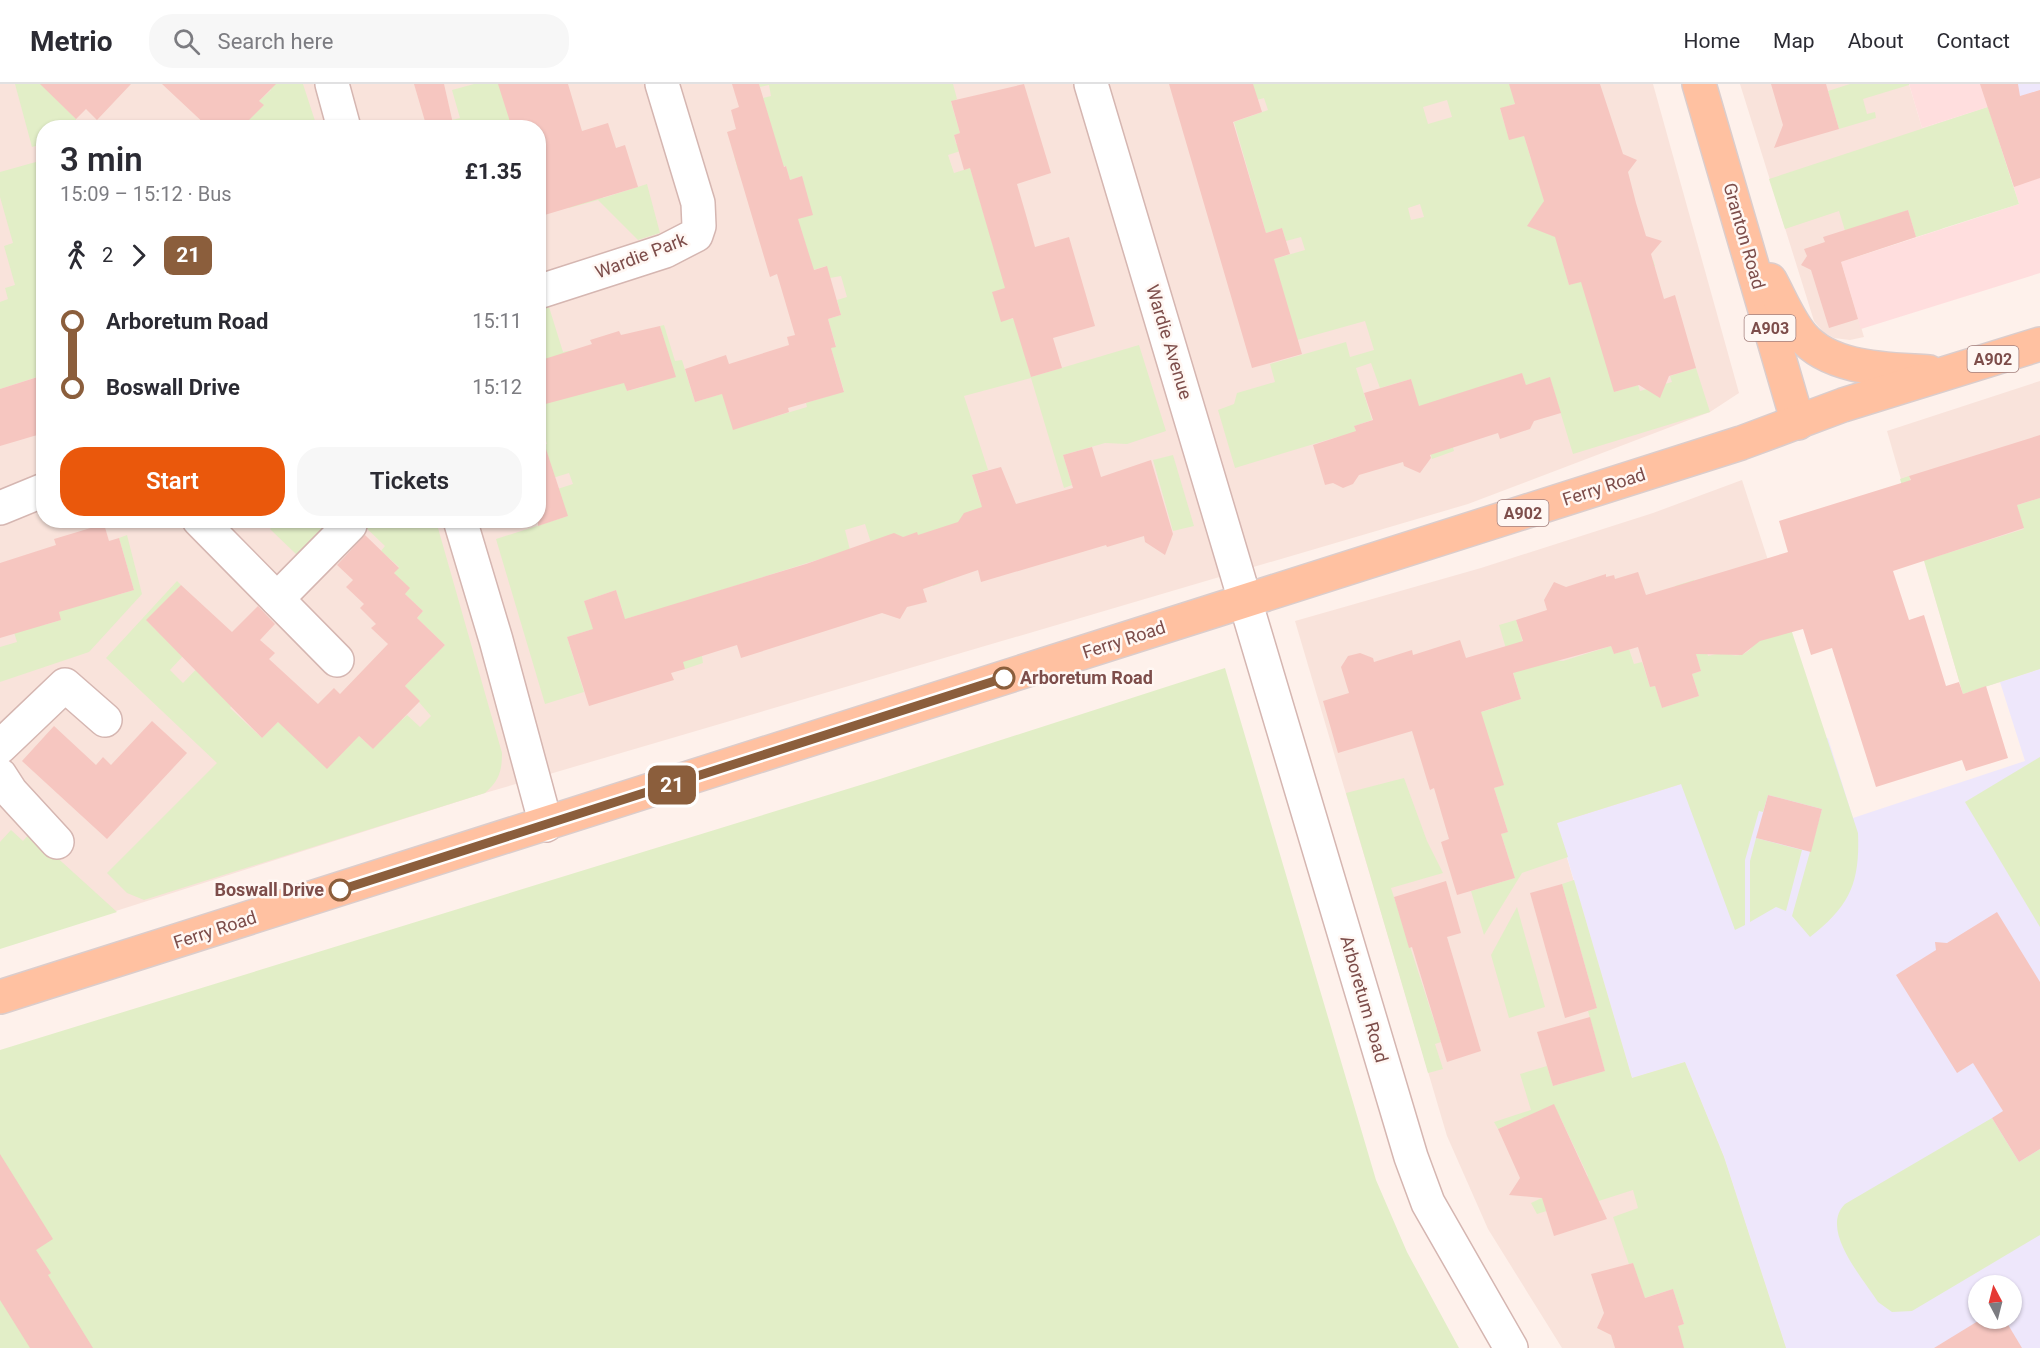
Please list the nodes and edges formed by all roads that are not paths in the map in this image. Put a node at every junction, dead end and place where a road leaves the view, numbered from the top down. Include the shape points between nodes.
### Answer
1 (332, 84) edge
2 (662, 84) edge
3 (1091, 84) edge
4 (1699, 84) edge
5 (342, 120) edge
6 (1743, 233) junction
7 (546, 289) edge
8 (2040, 344) edge
9 (1945, 374) junction
10 (1798, 423) junction
11 (36, 493) edge
12 (0, 508) edge
13 (207, 528) edge
14 (347, 528) edge
15 (462, 528) edge
16 (277, 599) junction
17 (1247, 600) junction
18 (337, 660) dead end
19 (105, 720) dead end
20 (0, 747) edge
21 (0, 775) edge
22 (546, 825) junction
23 (57, 842) dead end
24 (0, 997) edge
25 (1511, 1348) edge

1 - 5 street
2 - 7 street, Wardie Park via 698,203 696,235 665,251
3 - 17 street, Wardie Avenue
4 - 6 main road, Granton Road / A903
6 - 9 main road via 1802,337 1828,357 1880,368
6 - 10 main road, Granton Road / A903
8 - 9 main road, Ferry Road / A902
9 - 10 main road, Ferry Road / A902
10 - 17 main road, Ferry Road / A902
11 - 12 street
13 - 16 street
14 - 16 street
15 - 22 street
16 - 18 street
17 - 22 main road, Ferry Road / A902
17 - 25 street, Arboretum Road via 1411,1157 1428,1203
19 - 20 street via 65,685
21 - 23 street
22 - 24 main road, Ferry Road / A902

